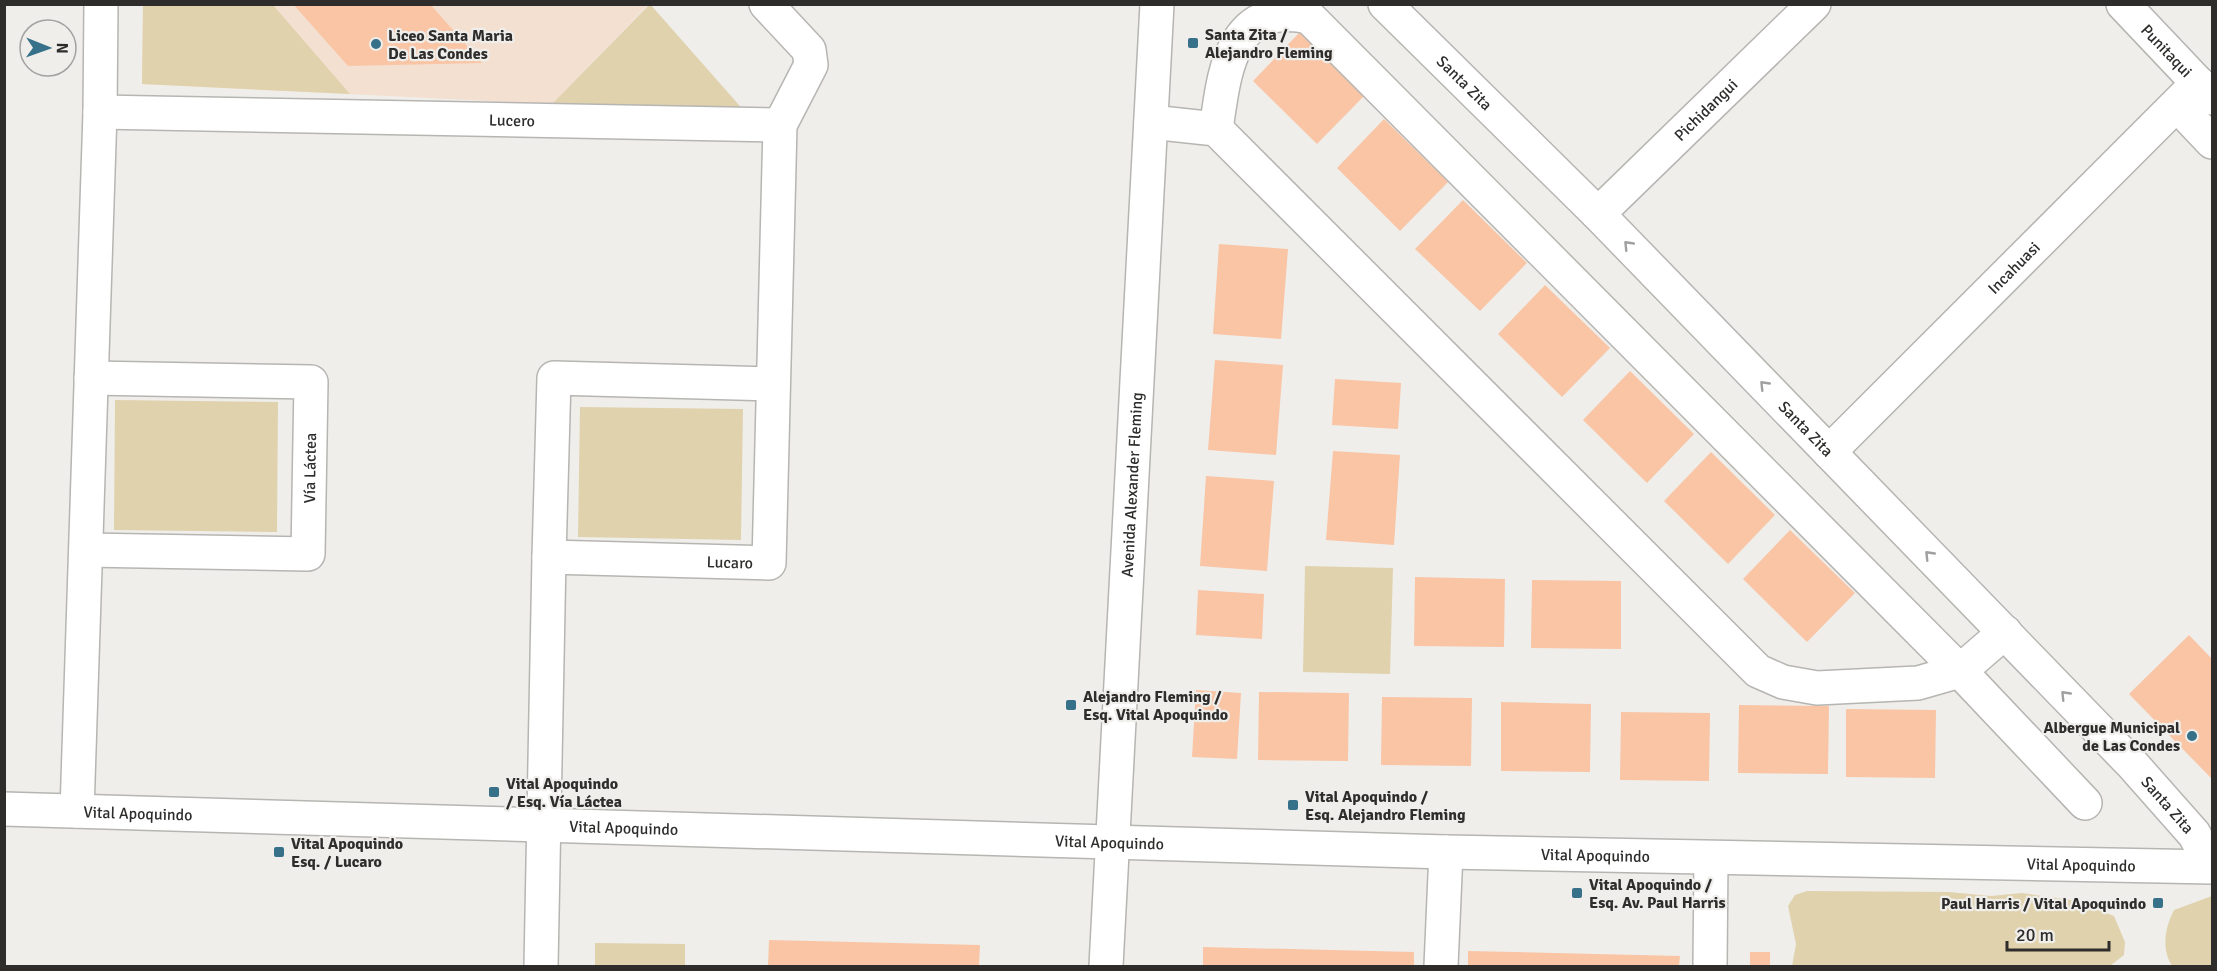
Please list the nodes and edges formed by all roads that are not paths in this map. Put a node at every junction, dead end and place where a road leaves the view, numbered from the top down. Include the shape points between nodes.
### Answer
1 (101, 4) edge
2 (766, 4) edge
3 (1157, 4) edge
4 (1385, 4) edge
5 (1814, 4) edge
6 (2122, 4) edge
7 (2196, 95) edge
8 (100, 112) junction
9 (1150, 122) junction
10 (780, 125) junction
11 (1216, 129) junction
12 (2212, 142) edge
13 (1598, 214) junction
14 (91, 378) junction
15 (773, 384) junction
16 (1829, 452) junction
17 (86, 550) junction
18 (549, 557) junction
19 (2005, 632) junction
20 (1960, 671) junction
21 (2085, 803) dead end
22 (4, 809) edge
23 (77, 811) junction
24 (545, 825) junction
25 (1112, 843) junction
26 (1446, 852) junction
27 (1712, 858) junction
28 (2212, 866) edge
29 (541, 966) edge
30 (1106, 966) edge
31 (1441, 966) edge
32 (1710, 966) edge

1 - 8 street
2 - 10 street via 809,50 811,65
3 - 9 street, Avenida Alexander Fleming
4 - 13 street, Santa Zita
5 - 13 street, Pichidangui
6 - 7 street, Punitaqui
7 - 12 street, Punitaqui
7 - 16 street, Incahuasi
8 - 10 street, Lucero
8 - 14 street
9 - 11 street
9 - 25 street, Avenida Alexander Fleming
10 - 15 street, Lucaro
11 - 20 street via 1758,671 1783,682 1817,688 1918,683
11 - 20 street via 1230,47 1242,22 1266,8 1281,6 1309,17
16 -> 13 street, Santa Zita
14 - 17 street
14 - 17 street, Vía Láctea via 311,382 308,554
15 - 18 street, Lucaro via 768,562
15 - 18 street via 554,378
19 -> 16 street, Santa Zita
17 - 23 street
18 - 24 street
19 - 20 street
28 -> 19 street, Santa Zita via 2175,810
20 - 21 street
22 - 23 street, Vital Apoquindo
23 - 24 street, Vital Apoquindo
24 - 25 street, Vital Apoquindo
24 - 29 street
25 - 26 street, Vital Apoquindo
25 - 30 street, Avenida Alexander Fleming
26 - 27 street, Vital Apoquindo
26 - 31 street
27 - 28 street, Vital Apoquindo
27 - 32 street

